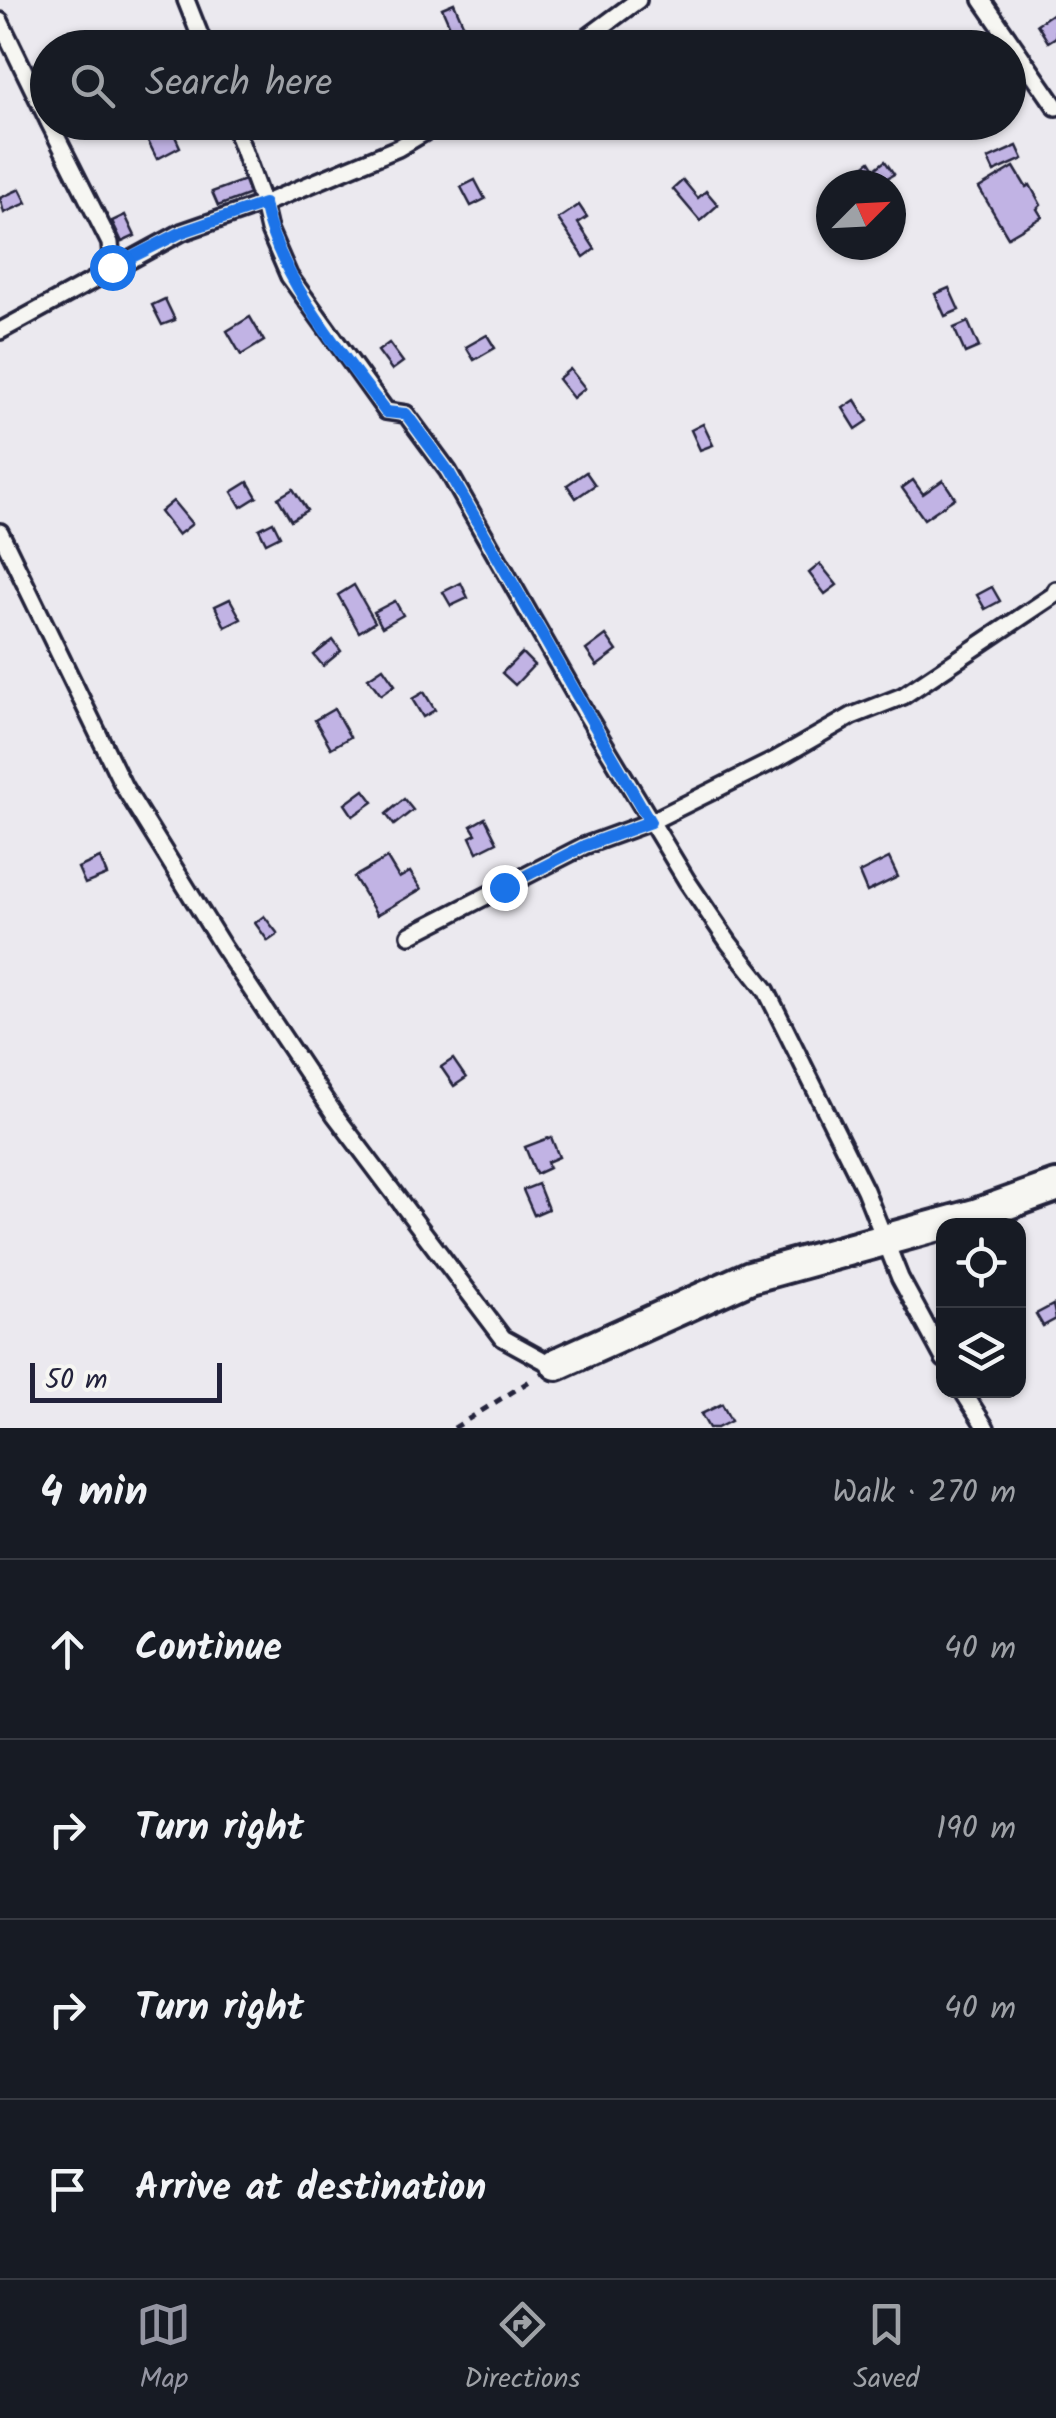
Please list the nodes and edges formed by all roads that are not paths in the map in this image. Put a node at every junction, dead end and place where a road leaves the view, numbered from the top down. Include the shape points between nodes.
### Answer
1 (186, 0) edge
2 (638, 0) edge
3 (982, 0) edge
4 (0, 21) edge
5 (197, 30) edge
6 (597, 30) edge
7 (1003, 30) edge
8 (1026, 64) edge
9 (30, 84) edge
10 (1056, 108) edge
11 (58, 140) edge
12 (240, 140) edge
13 (412, 140) edge
14 (264, 204) junction
15 (112, 267) junction
16 (0, 331) edge
17 (0, 532) edge
18 (1056, 590) edge
19 (650, 822) junction
20 (410, 935) dead end
21 (1056, 1186) edge
22 (886, 1240) junction
23 (936, 1344) edge
24 (557, 1364) joint
25 (967, 1398) edge
26 (986, 1428) edge

1 - 5 lane
2 - 6 lane
3 - 7 lane
4 - 9 lane
8 - 10 lane
11 - 15 lane via 110,243
12 - 14 lane
13 - 14 lane
14 - 15 lane via 182,232
14 - 19 lane via 289,276 386,412 406,414 448,471
15 - 16 lane
17 - 24 lane via 124,786 324,1100 503,1338
18 - 19 lane via 903,696
19 - 20 lane via 584,846
19 - 22 lane via 766,990
21 - 22 street
22 - 23 lane
22 - 24 street via 750,1277
25 - 26 lane

